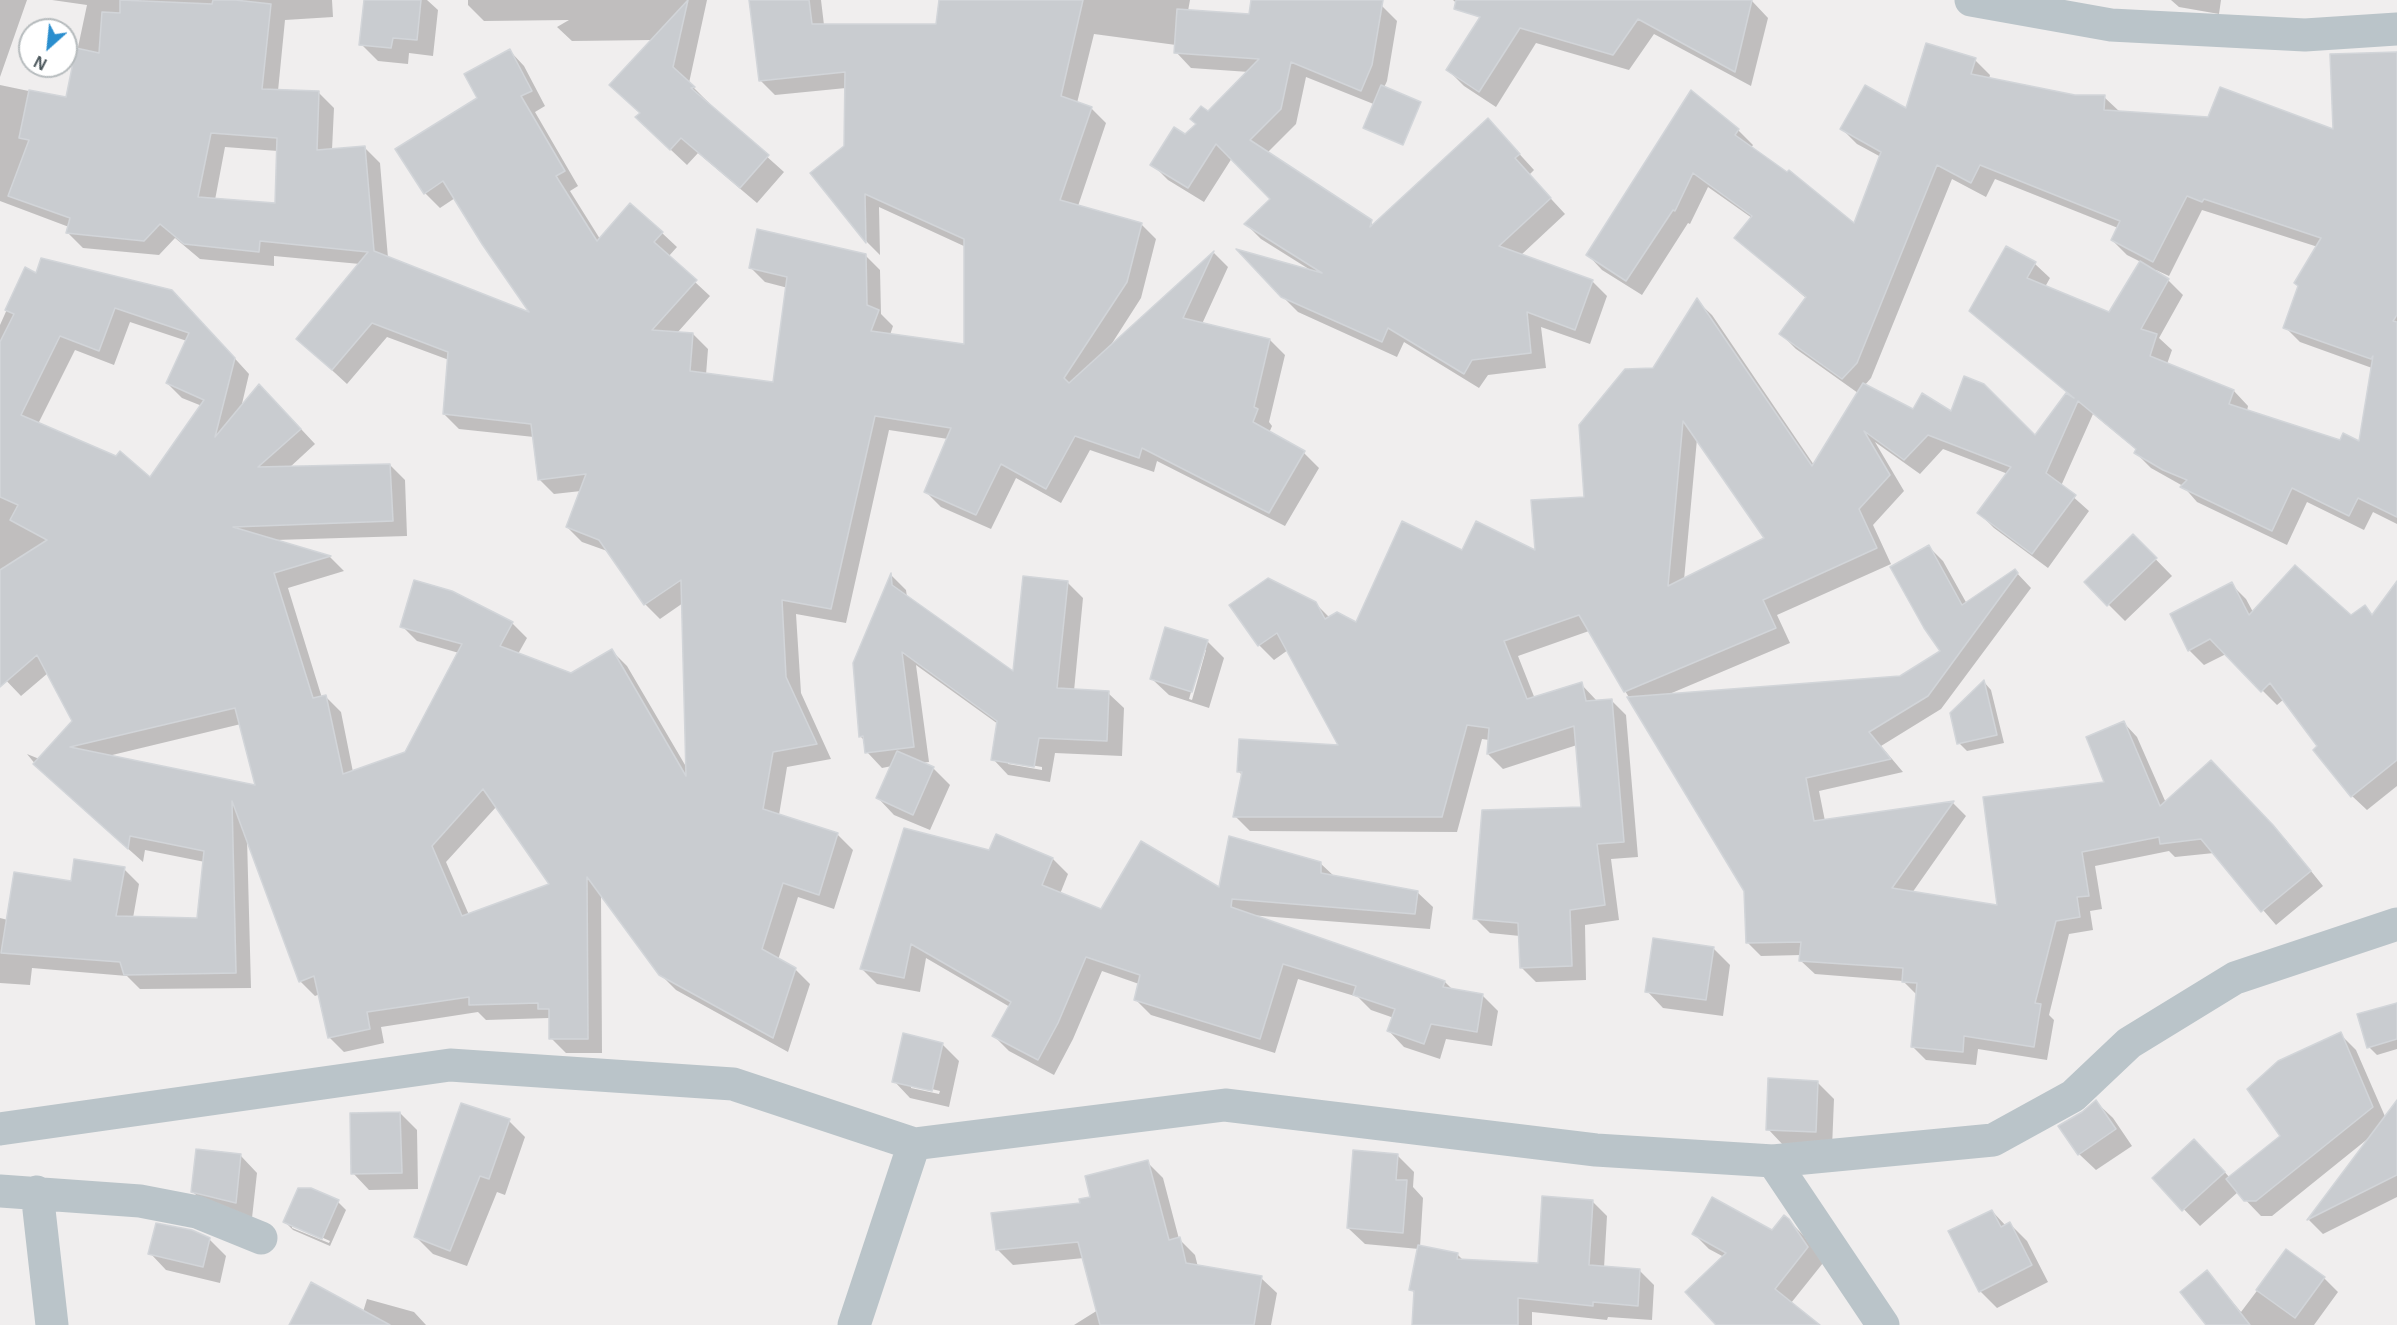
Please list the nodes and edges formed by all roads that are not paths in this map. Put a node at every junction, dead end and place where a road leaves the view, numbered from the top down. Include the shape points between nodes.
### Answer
1 (1971, 0) edge
2 (2397, 29) edge
3 (2397, 924) edge
4 (0, 1129) edge
5 (914, 1144) junction
6 (1773, 1161) junction
7 (0, 1191) edge
8 (37, 1192) junction
9 (261, 1238) dead end
10 (52, 1325) edge
11 (854, 1325) edge
12 (1883, 1325) edge

1 - 2 street via 2111,26 2305,35
3 - 6 street via 2235,978 2129,1043 2073,1096 1993,1140
4 - 5 street via 450,1065 733,1084
5 - 6 street via 1225,1105 1596,1150
5 - 11 street
6 - 12 street
7 - 8 street
8 - 9 street via 140,1201 197,1212
8 - 10 street

